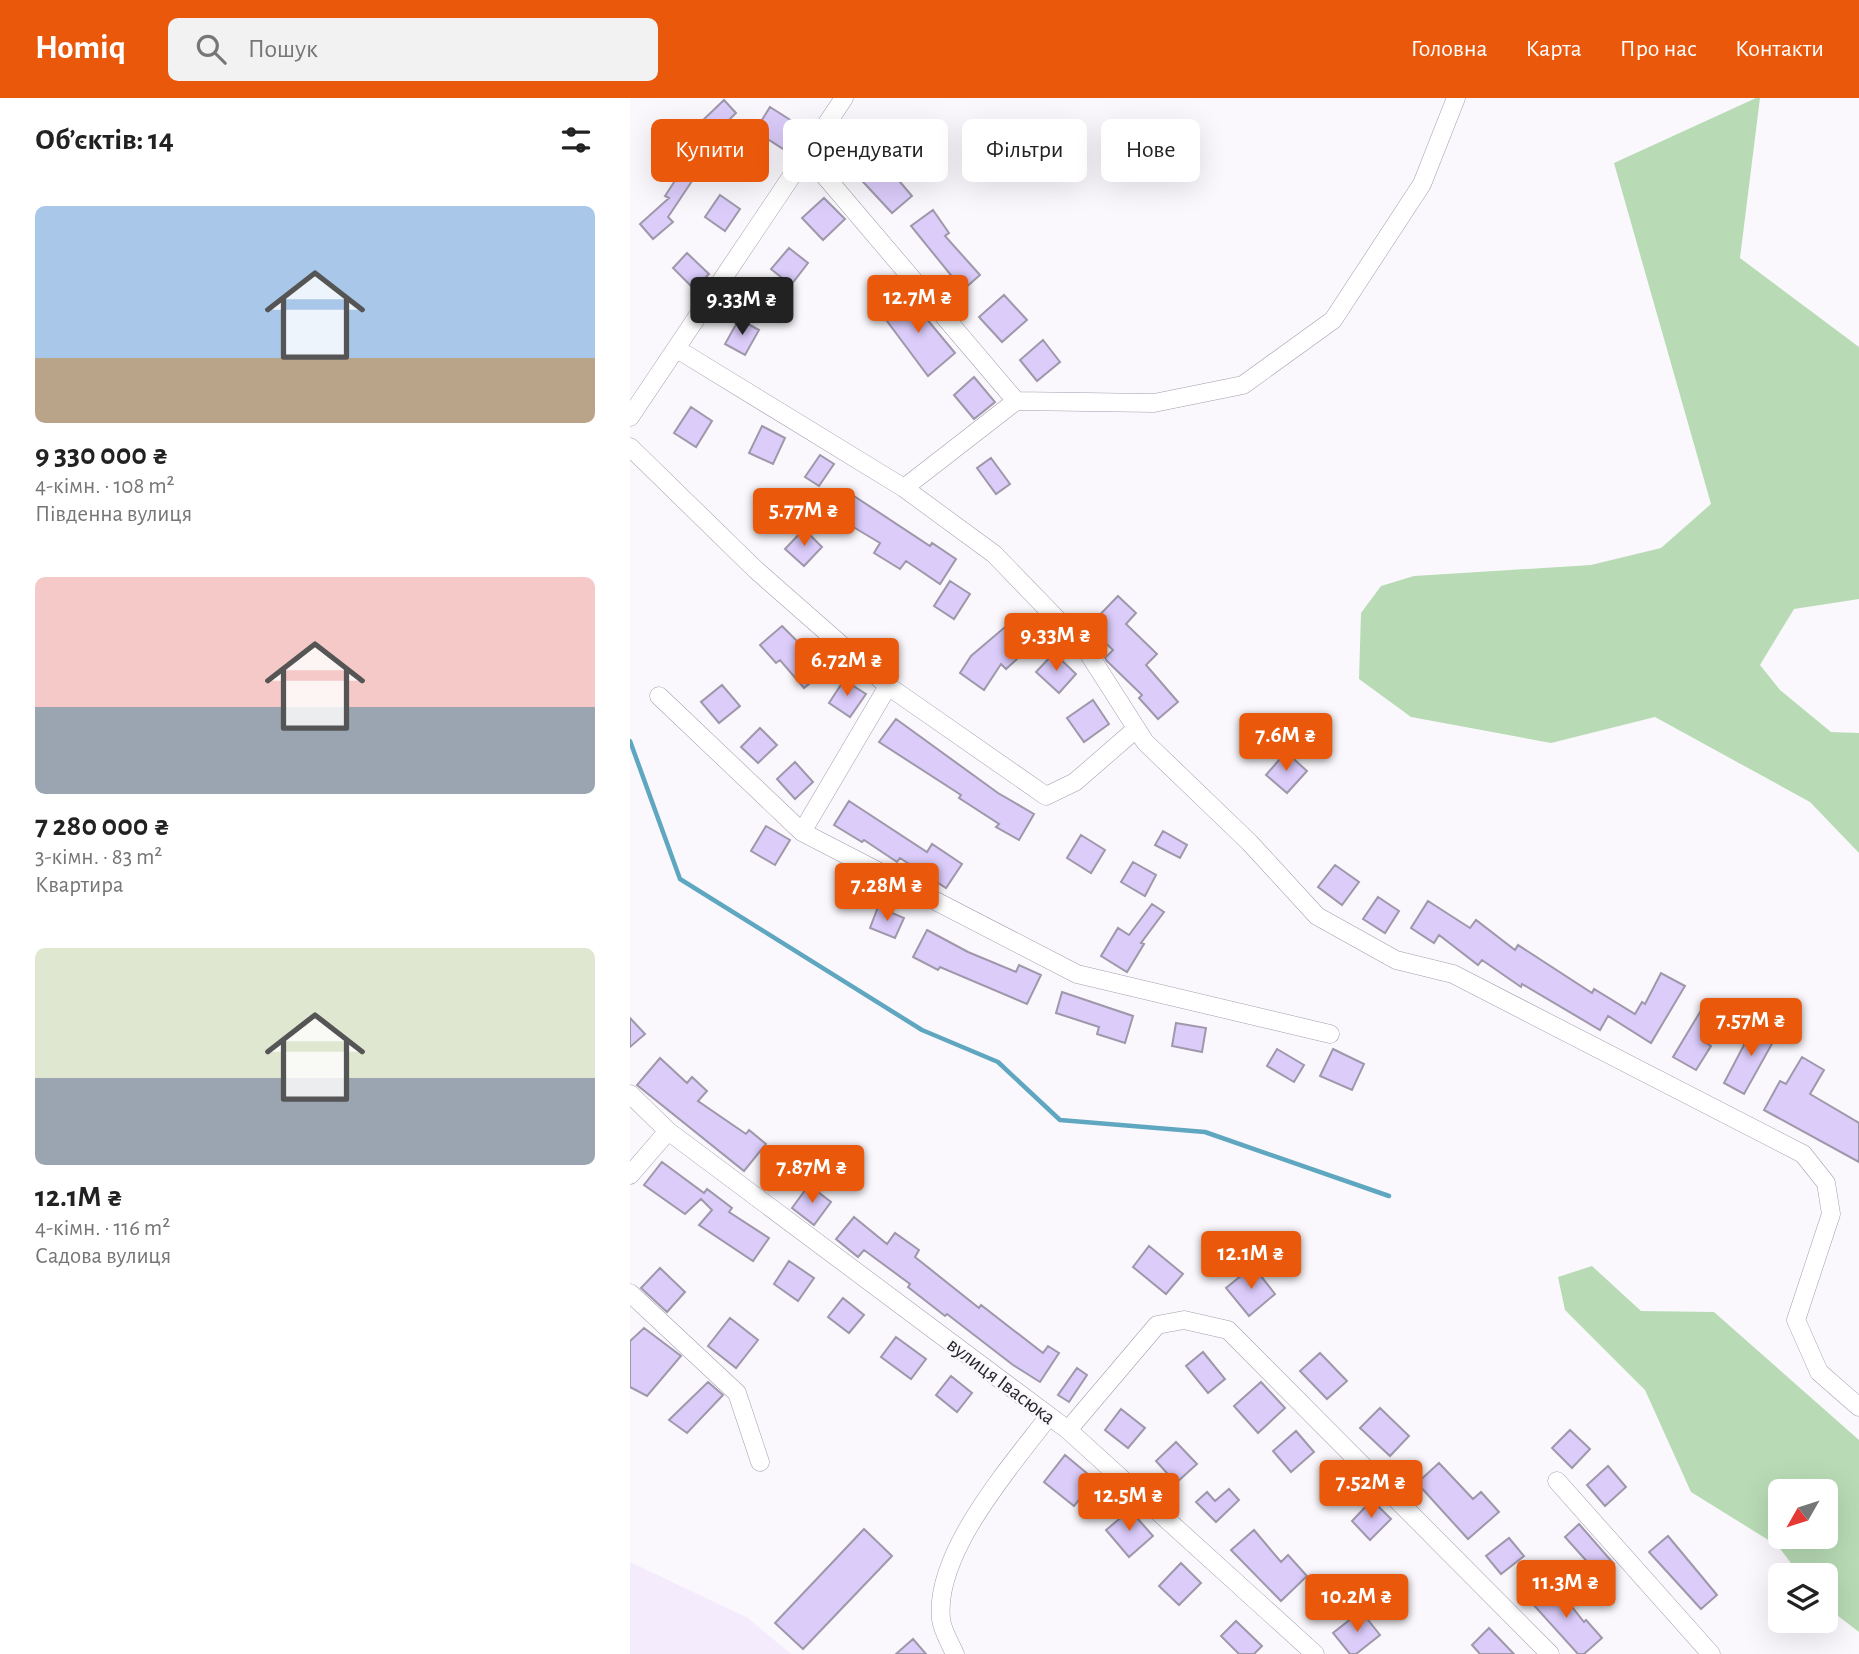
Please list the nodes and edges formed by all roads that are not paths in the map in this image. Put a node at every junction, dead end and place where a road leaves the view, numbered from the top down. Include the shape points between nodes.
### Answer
1 (844, 98) edge
2 (1456, 98) edge
3 (830, 119) edge
4 (789, 182) edge
5 (830, 182) edge
6 (677, 349) junction
7 (1016, 401) junction
8 (630, 417) edge
9 (630, 447) edge
10 (904, 488) junction
11 (888, 686) junction
12 (659, 696) dead end
13 (1136, 729) junction
14 (802, 832) junction
15 (1331, 1034) dead end
16 (630, 1094) edge
17 (668, 1132) junction
18 (630, 1175) edge
19 (630, 1293) edge
20 (1859, 1407) edge
21 (1049, 1416) junction
22 (1068, 1430) junction
23 (760, 1462) dead end
24 (1557, 1482) dead end
25 (1701, 1650) edge
26 (955, 1654) edge
27 (1315, 1654) edge
28 (1550, 1654) edge

1 - 3 street
2 - 7 street via 1422,184 1334,320 1243,385 1154,403
4 - 6 street
5 - 7 street
6 - 8 street
6 - 10 street
7 - 10 street
9 - 11 street via 755,570
10 - 13 street via 994,554 1085,648
11 - 13 street via 1046,796 1075,782
11 - 14 street
12 - 14 street
13 - 20 street via 1317,916 1396,960 1453,974 1803,1154 1826,1183 1831,1214 1796,1320 1819,1372
14 - 15 street via 1077,974
16 - 17 street, вулиця Івасюка
17 - 18 street
17 - 21 street, вулиця Івасюка
19 - 23 street via 737,1393
21 - 22 street, вулиця Івасюка
21 - 26 street via 987,1499 957,1549 943,1592 941,1620
22 - 27 street, вулиця Івасюка
22 - 28 street via 1157,1325 1184,1320 1228,1330
24 - 25 street

